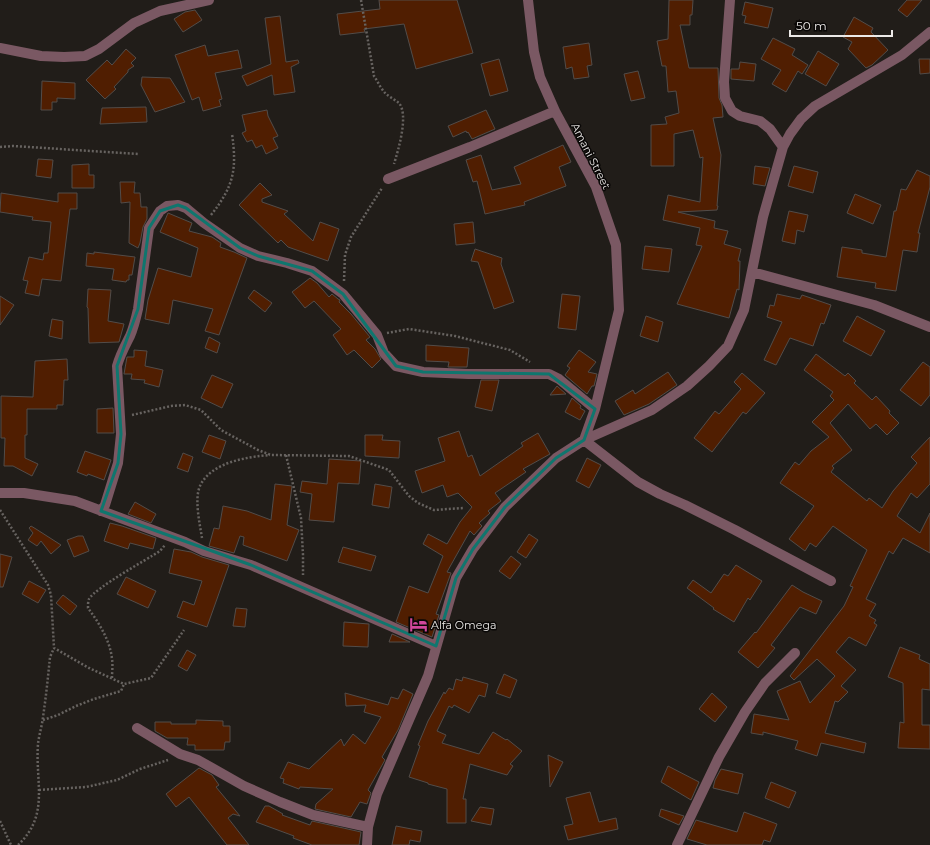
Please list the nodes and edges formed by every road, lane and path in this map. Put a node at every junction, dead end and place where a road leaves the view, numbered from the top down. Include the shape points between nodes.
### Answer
1 (209, 0) edge
2 (361, 0) edge
3 (528, 0) edge
4 (730, 0) edge
5 (930, 32) edge
6 (0, 48) edge
7 (555, 110) junction
8 (232, 134) dead end
9 (0, 147) edge
10 (783, 148) junction
11 (138, 154) dead end
12 (388, 179) junction
13 (204, 223) junction
14 (752, 272) junction
15 (343, 294) junction
16 (930, 327) edge
17 (376, 335) junction
18 (549, 374) junction
19 (595, 409) junction
20 (119, 418) junction
21 (584, 440) junction
22 (270, 455) junction
23 (286, 455) junction
24 (0, 493) edge
25 (463, 508) dead end
26 (0, 510) edge
27 (101, 511) junction
28 (172, 538) junction
29 (204, 551) junction
30 (830, 580) dead end
31 (303, 588) junction
32 (184, 630) dead end
33 (436, 646) junction
34 (54, 648) junction
35 (795, 653) dead end
36 (112, 678) junction
37 (124, 684) junction
38 (43, 720) junction
39 (137, 728) dead end
40 (180, 754) junction
41 (39, 790) junction
42 (0, 821) edge
43 (368, 827) junction
44 (10, 845) edge
45 (18, 845) edge
46 (368, 845) edge
47 (678, 845) edge

1 - 6 street via 160,11 134,23 99,49 85,56 41,56
2 - 12 path via 374,76 386,94 400,104 402,112 403,127
3 - 7 street, Amani Street via 534,52 540,77
4 - 10 street via 725,98 732,110 740,116 760,121 770,129
5 - 10 street via 902,55 815,106 801,119
7 - 12 street via 470,148
7 - 19 street, Amani Street via 596,187 616,245 619,310
8 - 13 path via 235,166 233,178 225,195
9 - 11 path
10 - 14 street via 763,217
12 - 15 path via 351,237 346,255
13 - 15 street via 240,248 258,256 312,271
13 - 20 street via 186,208 178,205 167,206 160,211 149,228 138,309 117,366
14 - 16 street via 874,304
14 - 21 street via 744,310 728,346 709,366 687,386 652,410
15 - 17 street
17 - 18 path via 409,329 455,336 510,350
17 - 18 street via 384,353 396,366 423,372
18 - 19 street via 559,379
19 - 21 street, Amani Street
20 - 22 path via 185,405 200,410 221,430
20 - 27 street via 121,434 118,463
21 - 30 street via 638,482
21 - 33 street via 556,458 505,507 474,549 456,578
22 - 23 path
22 - 29 path via 233,461 210,473 199,487 199,519
23 - 25 path via 349,456 389,470 409,496 418,503 434,510
23 - 31 path via 301,518
24 - 27 street via 24,493 75,501
26 - 34 path via 48,585
27 - 28 street
28 - 29 street
28 - 36 path via 160,551 111,581 89,599 88,608 102,628 109,648
29 - 31 street via 251,565
31 - 33 street
32 - 37 path via 151,678
33 - 43 street via 428,676 376,794
34 - 36 path
34 - 38 path via 50,657
35 - 47 street via 765,683 745,712 719,757
36 - 37 path
37 - 38 path via 121,691
38 - 41 path via 38,744
39 - 40 street
40 - 41 path via 117,780 86,787
40 - 43 street via 198,760 244,786 313,815
41 - 45 path via 34,825
42 - 44 path
43 - 46 street

